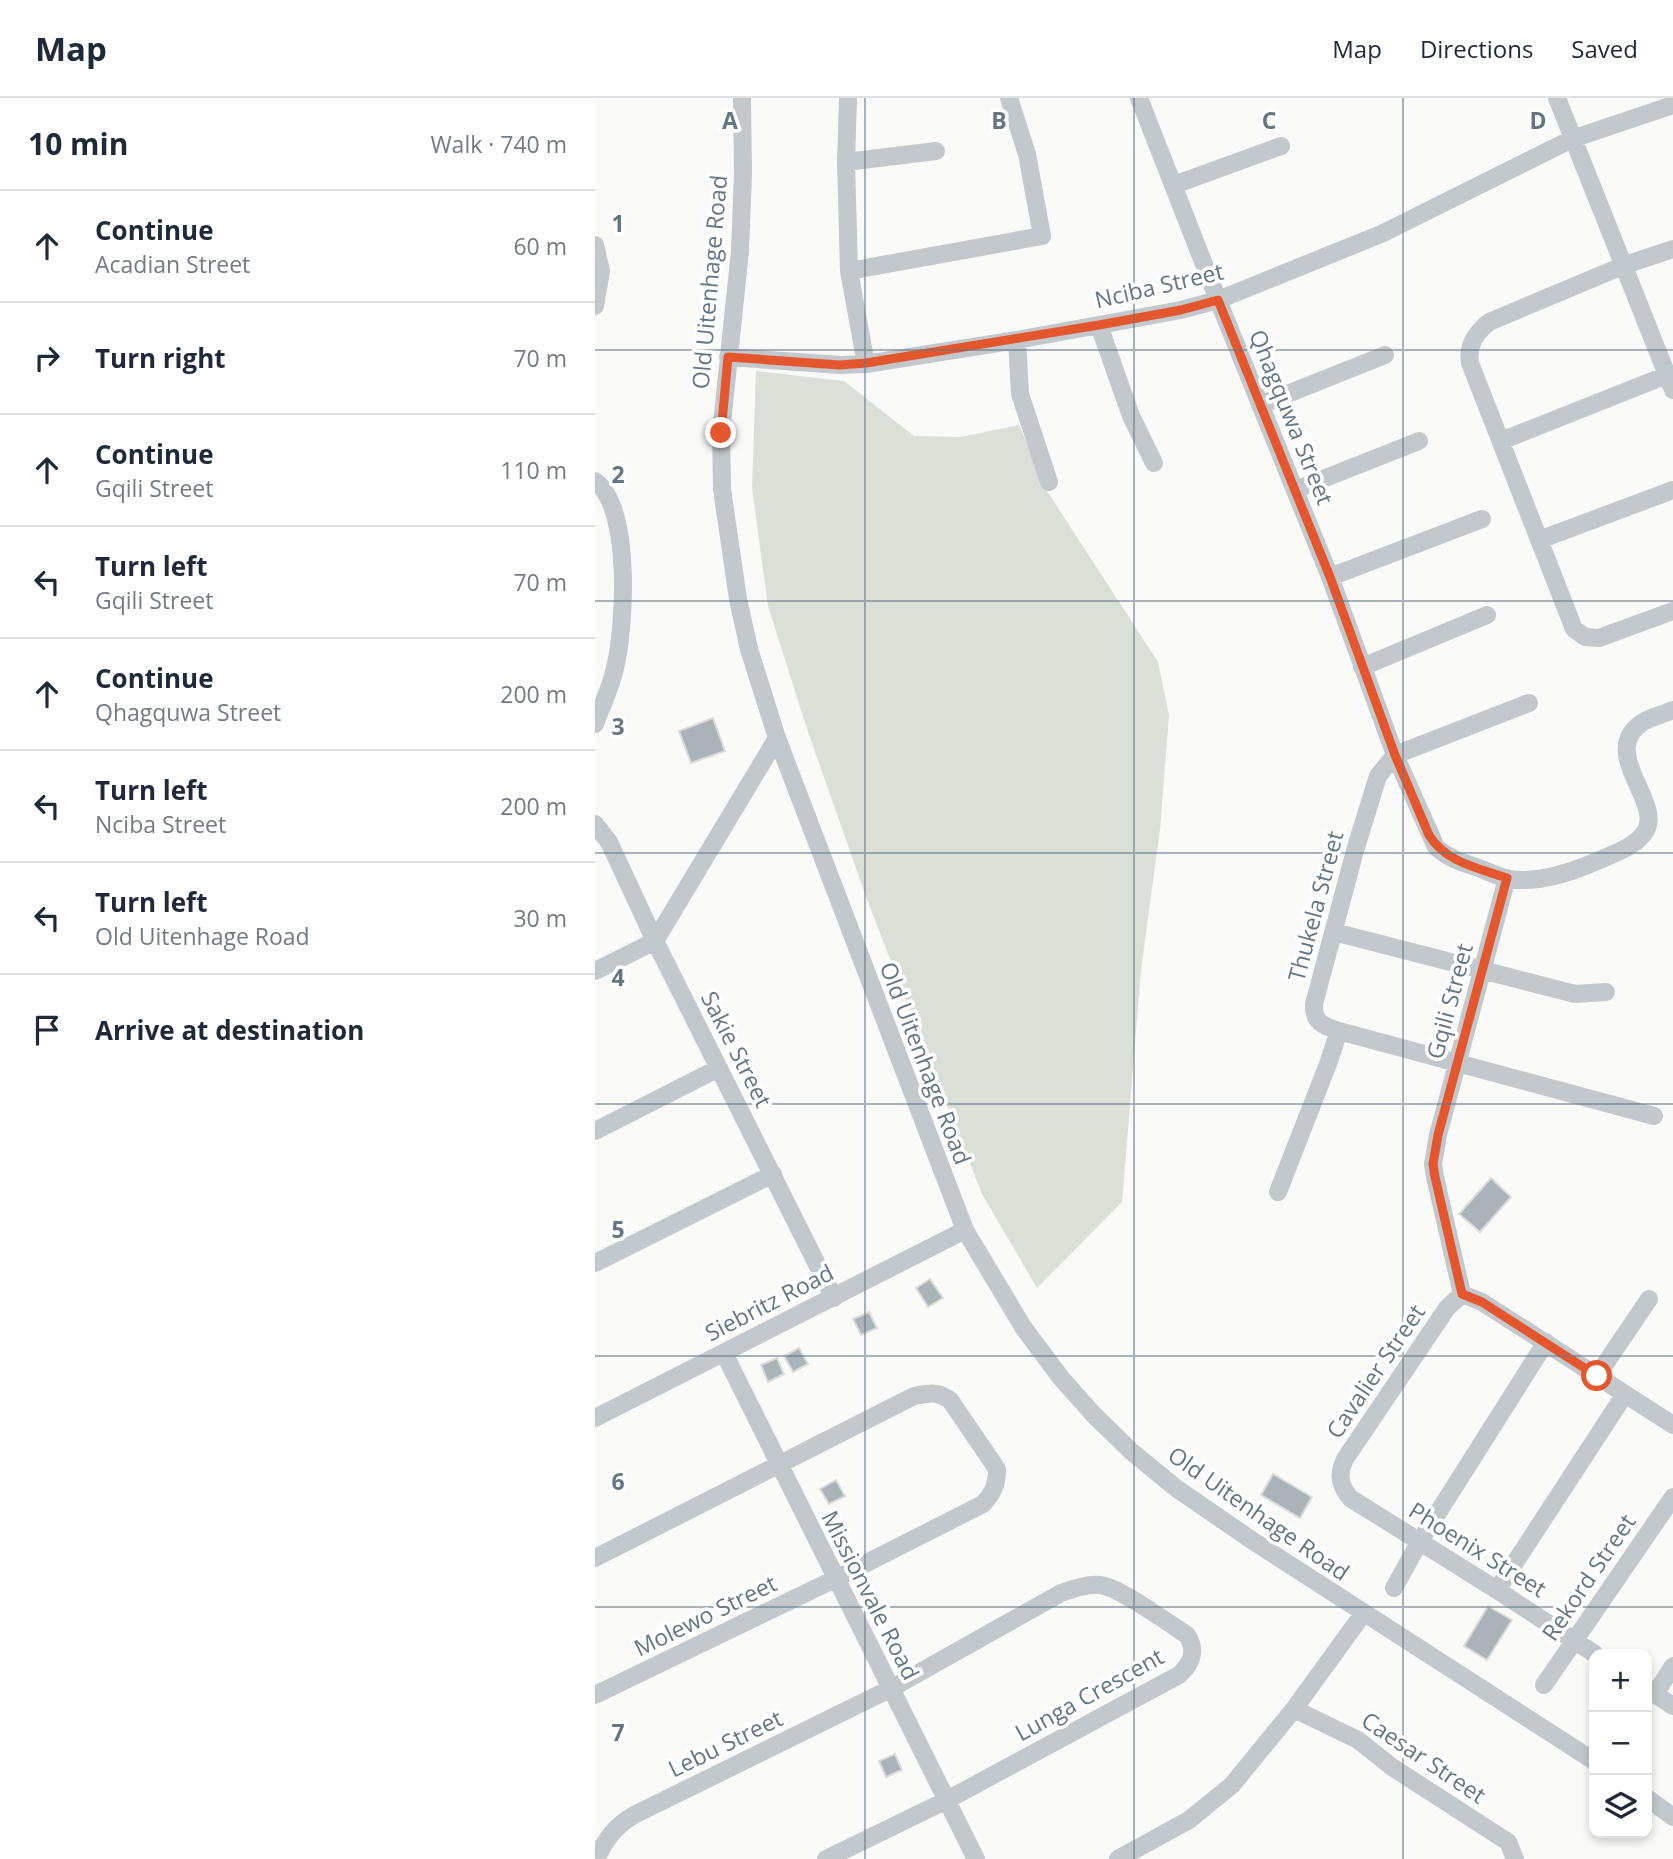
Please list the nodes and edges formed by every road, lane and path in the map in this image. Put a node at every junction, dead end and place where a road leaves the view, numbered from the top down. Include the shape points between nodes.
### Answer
1 (742, 98) edge
2 (848, 98) edge
3 (1009, 98) edge
4 (1139, 98) edge
5 (1557, 98) edge
6 (1673, 105) edge
7 (1573, 139) junction
8 (1282, 146) dead end
9 (936, 151) dead end
10 (846, 162) junction
11 (1174, 185) junction
12 (595, 245) edge
13 (1673, 248) edge
14 (1625, 265) junction
15 (849, 271) junction
16 (1218, 300) junction
17 (595, 306) edge
18 (1099, 325) junction
19 (1017, 340) junction
20 (1385, 355) dead end
21 (728, 357) junction
22 (866, 363) junction
23 (1670, 383) edge
24 (1260, 405) junction
25 (1419, 441) dead end
26 (1501, 441) junction
27 (1154, 463) dead end
28 (595, 481) edge
29 (1049, 482) dead end
30 (1673, 490) edge
31 (1295, 491) junction
32 (1482, 519) dead end
33 (1539, 540) junction
34 (1330, 577) junction
35 (1673, 611) edge
36 (1487, 615) dead end
37 (1363, 667) junction
38 (1529, 703) dead end
39 (1673, 710) edge
40 (595, 724) edge
41 (776, 738) junction
42 (1395, 755) junction
43 (595, 824) edge
44 (1507, 878) junction
45 (1334, 932) junction
46 (655, 941) junction
47 (595, 971) edge
48 (1483, 971) junction
49 (1606, 992) dead end
50 (1339, 1031) junction
51 (1459, 1062) junction
52 (719, 1068) junction
53 (1654, 1116) dead end
54 (595, 1131) edge
55 (773, 1174) junction
56 (1277, 1192) dead end
57 (965, 1230) junction
58 (595, 1263) edge
59 (1462, 1294) junction
60 (834, 1298) junction
61 (1649, 1299) dead end
62 (1546, 1342) junction
63 (724, 1353) junction
64 (1597, 1376) junction
65 (1625, 1394) junction
66 (595, 1418) edge
67 (1673, 1425) edge
68 (780, 1466) junction
69 (1340, 1481) joint
70 (1673, 1497) edge
71 (1420, 1541) junction
72 (595, 1558) edge
73 (835, 1579) junction
74 (1394, 1588) dead end
75 (1497, 1590) junction
76 (1363, 1614) junction
77 (1575, 1641) junction
78 (1589, 1650) edge
79 (1673, 1666) edge
80 (1544, 1685) dead end
81 (890, 1689) junction
82 (1652, 1690) edge
83 (1652, 1692) edge
84 (595, 1695) edge
85 (1673, 1706) edge
86 (1294, 1709) junction
87 (1589, 1758) edge
88 (947, 1800) junction
89 (1652, 1802) edge
90 (1673, 1817) edge
91 (596, 1859) edge
92 (826, 1859) edge
93 (976, 1859) edge
94 (1118, 1859) edge
95 (1515, 1859) edge

1 - 21 street, Old Uitenhage Road via 740,251
2 - 10 street
3 - 15 street via 1027,154 1042,236
4 - 11 street, Qhagquwa Street
5 - 7 street
6 - 7 street, Nciba Street
7 - 14 street
7 - 16 street, Nciba Street via 1381,234
8 - 11 street
9 - 10 street
10 - 15 street
11 - 16 street, Qhagquwa Street
12 - 17 street via 601,271
13 - 14 street
14 - 23 street
14 - 26 street via 1489,322 1479,331 1472,342 1470,363
15 - 22 street
16 - 18 street, Nciba Street
16 - 24 street, Qhagquwa Street
18 - 19 street, Nciba Street
18 - 27 street
19 - 22 street, Nciba Street
19 - 29 street via 1020,394
20 - 24 street
21 - 22 street, Nciba Street
21 - 41 street, Old Uitenhage Road via 721,433 729,549 749,649
23 - 26 street
24 - 31 street, Qhagquwa Street
25 - 31 street
26 - 33 street
28 - 40 street via 611,500 623,584 623,622 615,670
30 - 33 street
31 - 34 street, Qhagquwa Street
32 - 34 street
33 - 35 street via 1574,629 1585,637 1617,633
34 - 37 street, Qhagquwa Street
36 - 37 street
37 - 42 street, Qhagquwa Street
38 - 42 street
39 - 44 street via 1643,722 1628,743 1627,758 1649,815 1648,827 1639,840 1583,867 1540,878
41 - 46 street
41 - 57 street, Old Uitenhage Road
42 - 44 street via 1436,847 1445,855
42 - 45 street, Thukela Street via 1372,792
43 - 46 street, Sakie Street via 610,842
44 - 48 street, Gqili Street
45 - 48 street
45 - 50 street, Thukela Street via 1314,1013 1324,1026
46 - 47 street
46 - 52 street, Sakie Street
48 - 49 street via 1575,994
48 - 51 street, Gqili Street
50 - 51 street, Thukela Street
50 - 56 street
51 - 53 street, Thukela Street
51 - 59 street, Gqili Street via 1433,1164
52 - 54 street
52 - 55 street, Sakie Street
55 - 58 street
55 - 60 street, Sakie Street
57 - 60 street, Siebritz Road
57 - 76 street, Old Uitenhage Road via 1023,1327 1094,1416 1177,1488
59 - 62 street
59 - 69 street, Cavalier Street via 1447,1308 1345,1459
60 - 63 street, Siebritz Road
61 - 64 street
62 - 64 street
62 - 71 street
63 - 66 street, Siebritz Road
63 - 68 street, Missionvale Road
64 - 65 street
65 - 67 street
65 - 75 street
68 - 72 street
68 - 73 street, Missionvale Road
68 - 73 street, Molewo Street via 929,1392 950,1400 997,1469 997,1481 983,1504
69 - 71 street, Phoenix Street via 1350,1498
70 - 77 street, Rekord Street
71 - 74 street
71 - 75 street, Phoenix Street
73 - 81 street, Missionvale Road
73 - 84 street, Molewo Street
75 - 77 street, Phoenix Street
76 - 86 street
76 - 87 street, Old Uitenhage Road
77 - 78 street, Phoenix Street
77 - 80 street, Rekord Street
79 - 82 street
81 - 88 street, Missionvale Road
81 - 88 street, Lunga Crescent via 1061,1593 1083,1586 1116,1590 1187,1635 1193,1644 1188,1666 1179,1675
81 - 91 street, Lebu Street via 619,1824
83 - 85 street
86 - 94 street via 1232,1785 1208,1806
86 - 95 street, Caesar Street via 1358,1740 1508,1842
88 - 92 street
88 - 93 street, Missionvale Road
89 - 90 street

